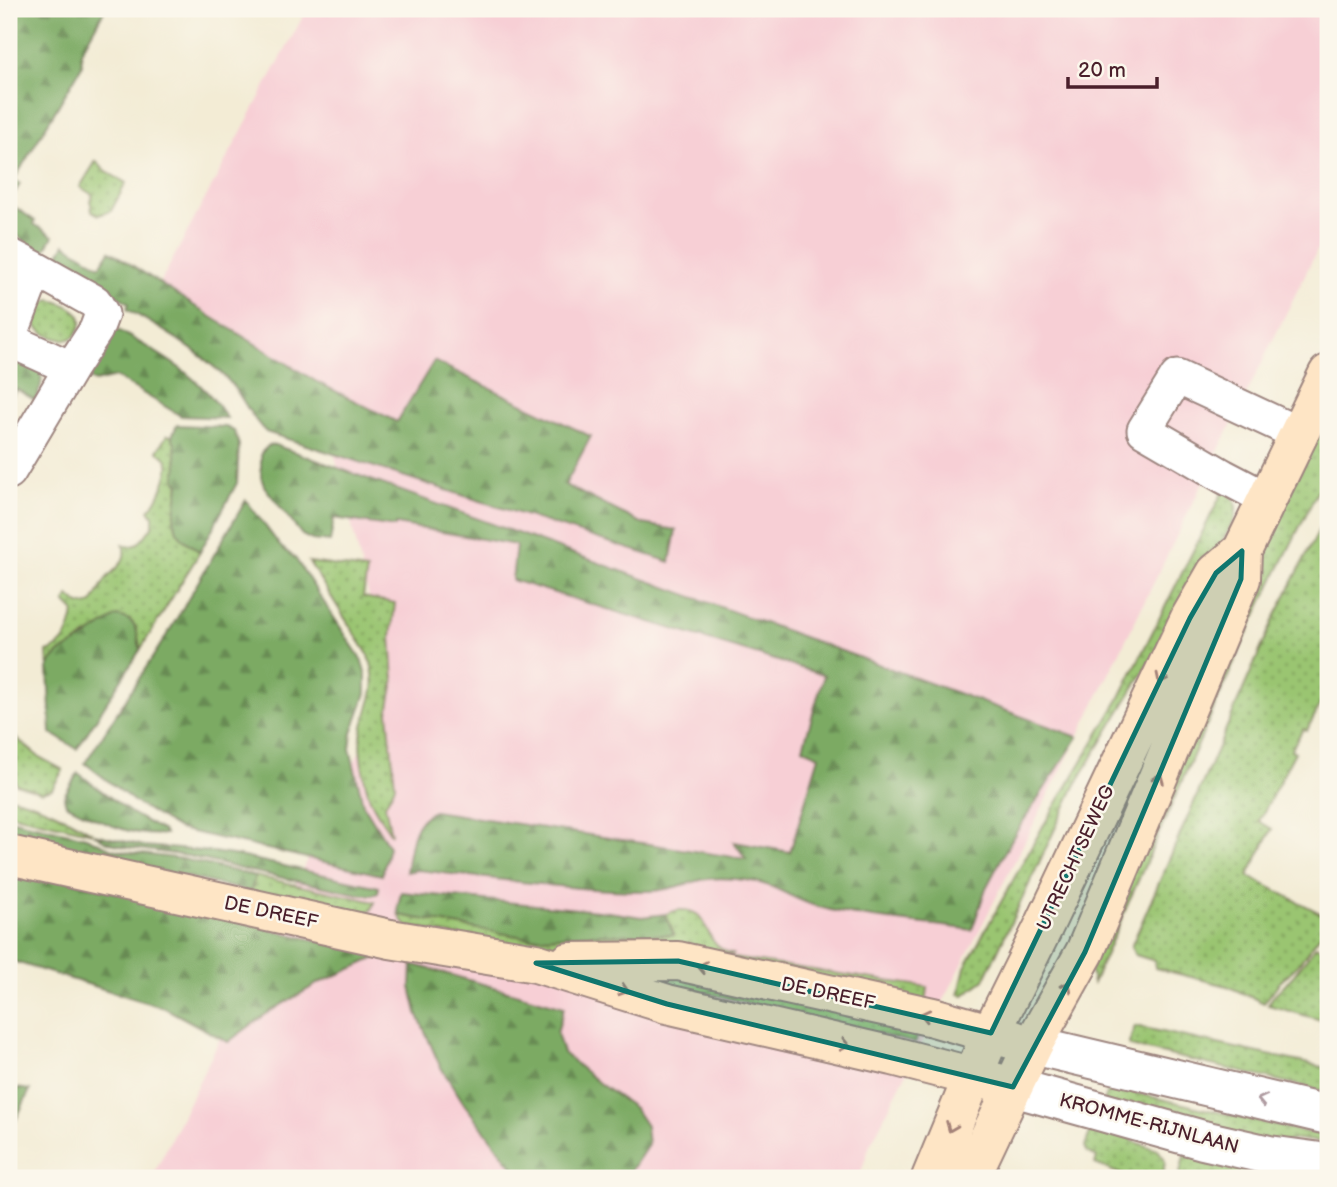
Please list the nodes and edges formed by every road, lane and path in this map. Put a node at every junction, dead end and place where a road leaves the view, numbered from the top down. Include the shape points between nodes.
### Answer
1 (23, 262) edge
2 (9, 340) edge
3 (71, 368) junction
4 (1328, 374) edge
5 (1299, 434) junction
6 (9, 472) edge
7 (1268, 499) junction
8 (1242, 551) junction
9 (9, 855) edge
10 (536, 962) junction
11 (991, 1032) junction
12 (1033, 1045) junction
13 (971, 1077) junction
14 (1013, 1087) junction
15 (1328, 1115) edge
16 (1328, 1163) edge
17 (930, 1178) edge
18 (970, 1178) edge

1 - 2 street
1 - 3 street via 95,302 102,314
2 - 3 street
3 - 6 street
4 - 5 main road, UTRECHTSEWEG
5 - 7 main road, UTRECHTSEWEG
5 - 7 street via 1177,377 1144,430
7 - 8 main road, UTRECHTSEWEG
8 -> 11 main road, UTRECHTSEWEG via 1216,573 1190,618
12 -> 8 main road, UTRECHTSEWEG via 1085,952 1160,776 1241,579
9 - 10 main road, DE DREEF via 390,939
11 -> 10 main road, DE DREEF via 678,961
10 -> 13 main road, DE DREEF via 667,1004
11 - 12 main road, DE DREEF
11 - 13 main road, UTRECHTSEWEG
12 - 14 main road, UTRECHTSEWEG
15 -> 12 street
13 - 14 main road, DE DREEF
13 -> 17 main road, UTRECHTSEWEG
14 - 16 street, KROMME-RIJNLAAN via 1203,1140
14 - 18 main road, UTRECHTSEWEG

